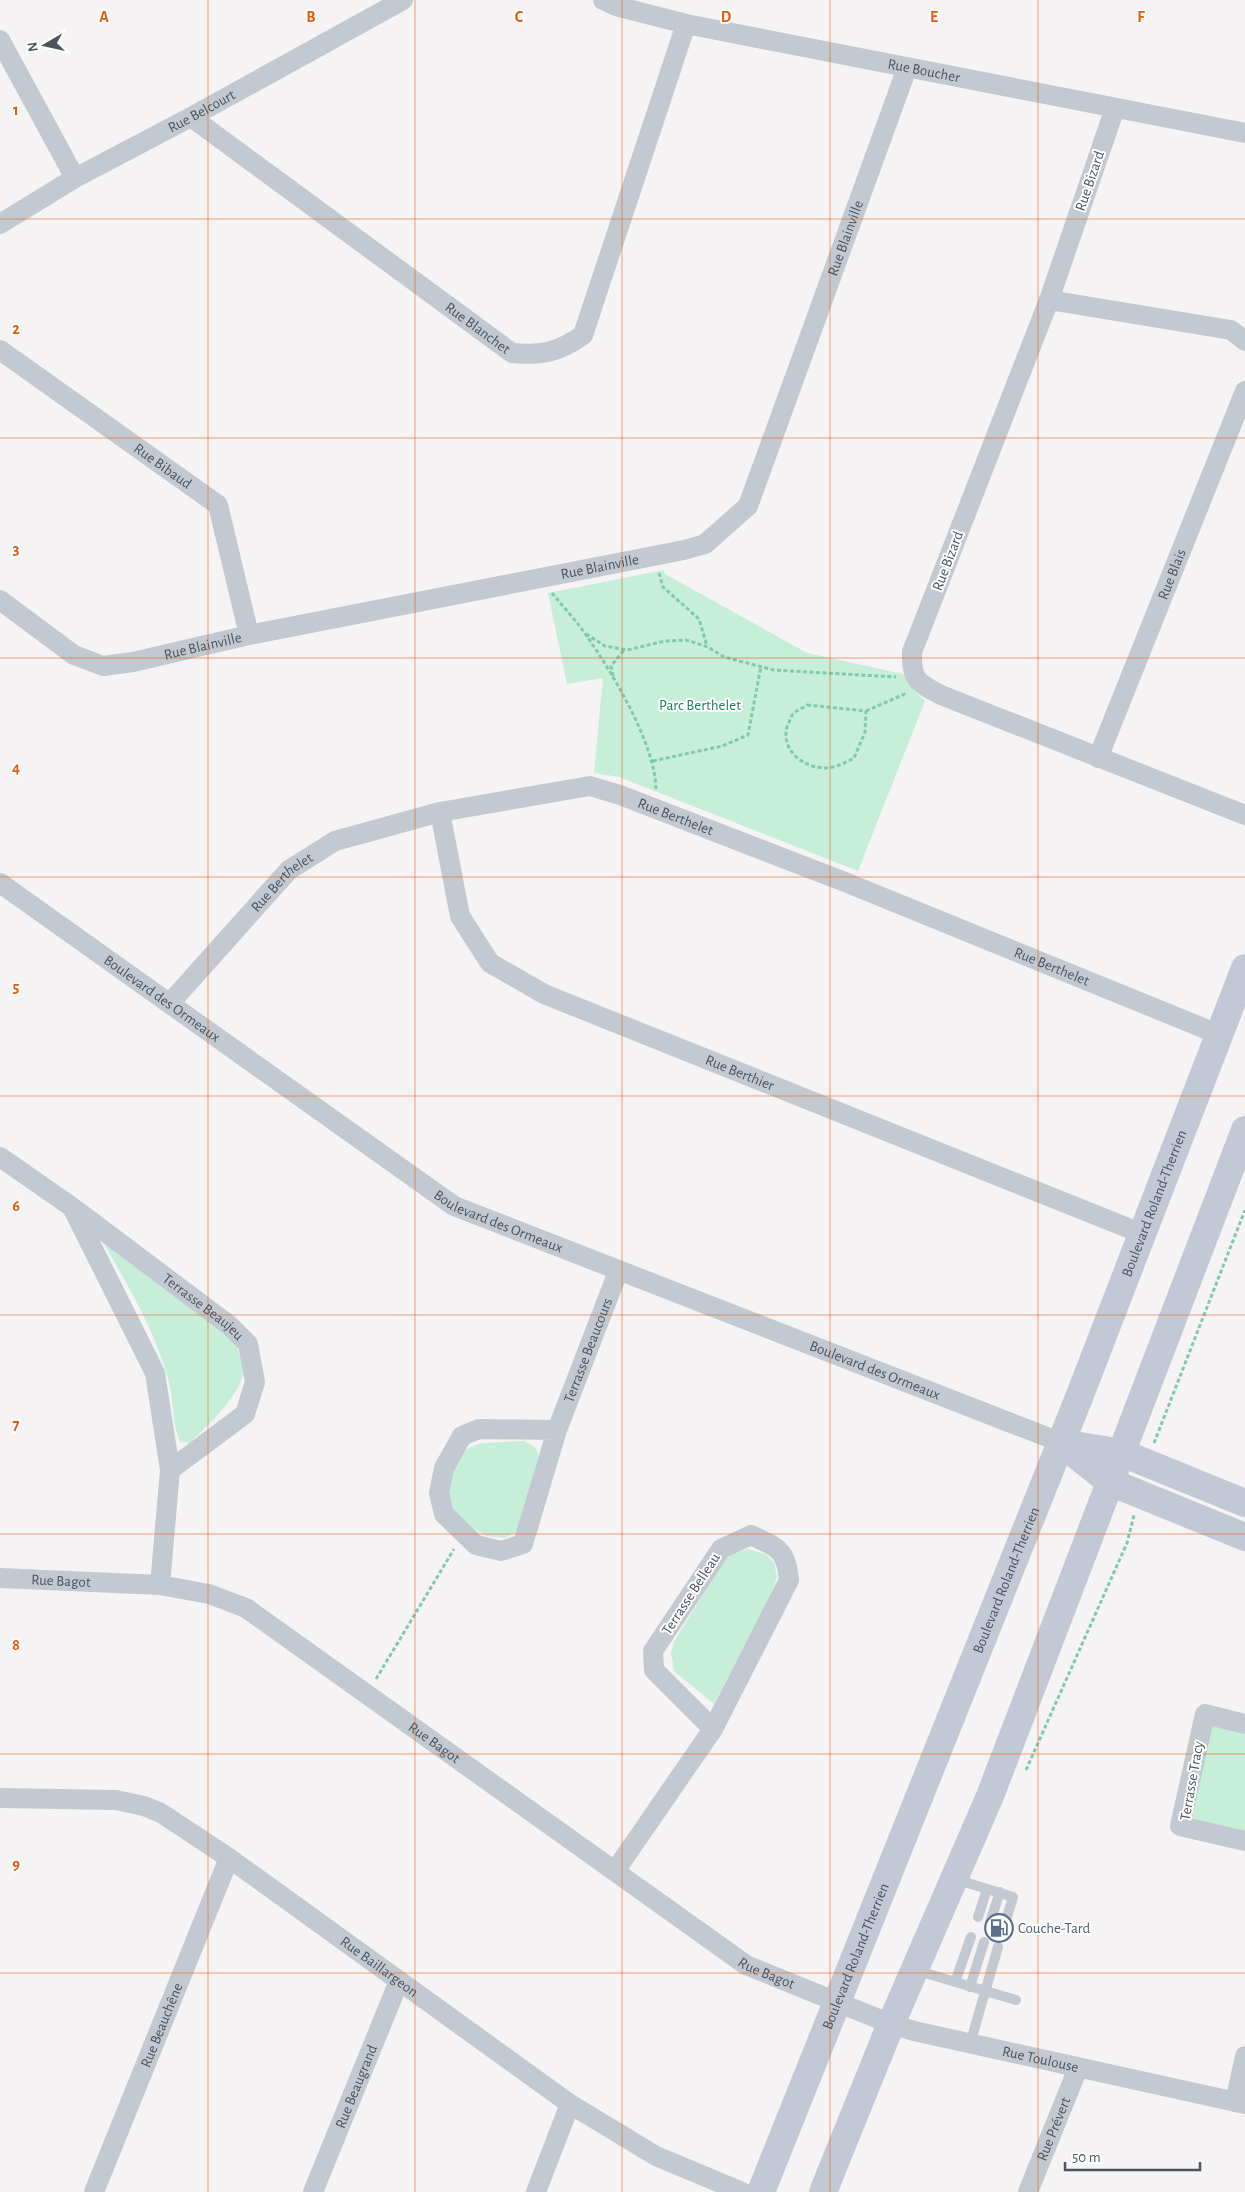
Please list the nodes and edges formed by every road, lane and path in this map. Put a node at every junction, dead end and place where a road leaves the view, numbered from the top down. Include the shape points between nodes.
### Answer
1 (403, 0) edge
2 (603, 0) edge
3 (686, 24) junction
4 (0, 40) edge
5 (907, 68) junction
6 (1115, 108) junction
7 (191, 118) junction
8 (1245, 133) edge
9 (75, 178) junction
10 (0, 224) edge
11 (1049, 300) junction
12 (1245, 341) edge
13 (0, 350) edge
14 (1245, 391) edge
15 (654, 556) junction
16 (538, 578) junction
17 (0, 600) edge
18 (586, 634) junction
19 (249, 635) junction
20 (708, 647) junction
21 (624, 650) junction
22 (761, 666) junction
23 (613, 680) junction
24 (919, 682) junction
25 (866, 711) junction
26 (1098, 758) junction
27 (653, 761) junction
28 (654, 808) junction
29 (440, 812) junction
30 (1245, 815) edge
31 (0, 883) edge
32 (1245, 968) edge
33 (170, 1003) junction
34 (1218, 1034) junction
35 (1245, 1130) edge
36 (0, 1156) edge
37 (72, 1207) junction
38 (1143, 1234) junction
39 (618, 1272) junction
40 (557, 1430) junction
41 (1060, 1442) junction
42 (1122, 1453) junction
43 (170, 1470) junction
44 (1110, 1482) junction
45 (1245, 1503) edge
46 (463, 1533) junction
47 (1245, 1536) edge
48 (0, 1578) edge
49 (160, 1585) junction
50 (367, 1694) junction
51 (1245, 1724) edge
52 (713, 1729) junction
53 (0, 1798) edge
54 (1245, 1841) edge
55 (229, 1858) junction
56 (615, 1871) junction
57 (954, 1879) junction
58 (987, 1889) junction
59 (1000, 1892) junction
60 (978, 1917) dead end
61 (990, 1922) dead end
62 (1004, 1927) dead end
63 (971, 1937) dead end
64 (984, 1942) dead end
65 (998, 1947) dead end
66 (914, 1970) junction
67 (399, 1981) junction
68 (954, 1982) junction
69 (970, 1987) junction
70 (985, 1992) junction
71 (1016, 2000) dead end
72 (838, 2003) junction
73 (891, 2024) junction
74 (970, 2044) junction
75 (1245, 2056) edge
76 (1078, 2068) junction
77 (1240, 2103) edge
78 (570, 2104) junction
79 (94, 2192) edge
80 (312, 2192) edge
81 (536, 2192) edge
82 (742, 2192) edge
83 (762, 2192) edge
84 (823, 2192) edge
85 (1028, 2192) edge

1 - 7 street, Rue Belcourt
2 - 3 street, Rue Boucher
3 - 5 street, Rue Boucher
3 - 7 street, Rue Blanchet via 582,335 565,347 533,356 512,353
4 - 9 street
5 - 6 street, Rue Boucher
5 - 15 street, Rue Blainville via 748,506 705,544
6 - 8 street, Rue Boucher
6 - 11 street, Rue Bizard
7 - 9 street, Rue Belcourt
9 - 10 street, Rue Belcourt
11 - 12 street via 1230,330
11 - 24 street, Rue Bizard via 912,652 912,666
13 - 19 street, Rue Bibaud via 218,505
14 - 26 street, Rue Blais
15 - 16 street, Rue Blainville
15 - 20 path via 663,587 699,619
16 - 18 path
16 - 19 street, Rue Blainville
17 - 19 street, Rue Blainville via 74,655 103,666 134,662
18 - 21 path via 605,646
18 - 23 path
20 - 21 path via 686,640
20 - 22 path via 724,657
21 - 23 path via 611,666
22 - 24 path
22 - 27 path via 748,735 722,746
23 - 27 path via 638,724
24 - 25 path
24 - 26 street via 941,695
25 - 25 path via 864,732 854,758 840,765 824,768 806,764 794,756 787,745 784,734 793,714 807,706
26 - 30 street
27 - 28 path via 656,782
28 - 29 street, Rue Berthelet via 590,786
28 - 34 street, Rue Berthelet
29 - 33 street, Rue Berthelet via 335,841 288,870
29 - 38 street, Rue Berthier via 460,916 490,963 544,994
31 - 33 street, Boulevard des Ormeaux
32 - 34 main road, Boulevard Roland-Therrien
33 - 39 street, Boulevard des Ormeaux via 454,1206
34 - 38 main road, Boulevard Roland-Therrien
35 - 42 main road
36 - 37 street, Terrasse Beaujeu
37 - 43 street, Terrasse Beaujeu via 155,1373
37 - 43 street, Terrasse Beaujeu via 229,1325 248,1344 255,1382 245,1414
38 - 41 main road, Boulevard Roland-Therrien
39 - 40 street, Terrasse Beaucours
39 - 41 street, Boulevard des Ormeaux
40 - 46 street, Terrasse Beaucours via 523,1544 501,1551 476,1546
40 - 46 street, Terrasse Beaucours via 479,1429 462,1436 444,1468 439,1493 444,1514
41 - 42 main road, Boulevard des Ormeaux
41 - 44 main road, Boulevard des Ormeaux
41 - 72 main road, Boulevard Roland-Therrien
42 - 44 main road
42 - 45 main road, Boulevard des Ormeaux
43 - 49 street, Terrasse Beaujeu
44 - 47 main road, Boulevard des Ormeaux
44 - 57 main road via 990,1796
46 - 50 path
48 - 49 street, Rue Bagot
49 - 50 street, Rue Bagot via 209,1594 246,1608
50 - 56 street, Rue Bagot
51 - 54 street, Terrasse Tracy via 1205,1714 1180,1826
52 - 52 street, Terrasse Belleau via 789,1580 787,1561 777,1547 751,1535 720,1549 653,1651 654,1670
52 - 56 street, Terrasse Belleau
53 - 55 street, Rue Baillargeon via 116,1800 144,1806 162,1813
55 - 67 street, Rue Baillargeon
55 - 79 street, Rue Beauchêne
56 - 72 street, Rue Bagot via 746,1965
57 - 58 lane
57 - 66 main road
58 - 59 lane
58 - 60 lane
59 - 61 lane
59 - 62 lane via 1013,1897
63 - 68 lane
64 - 69 lane
65 - 70 lane
66 - 68 lane
66 - 73 main road
67 - 78 street, Rue Baillargeon
67 - 80 street, Rue Beaugrand
68 - 69 lane
69 - 70 lane
70 - 71 lane
70 - 74 lane
72 - 73 street, Rue Toulouse
72 - 83 main road, Boulevard Roland-Therrien
73 - 74 street, Rue Toulouse
73 - 84 main road
74 - 76 street, Rue Toulouse
75 - 77 street
76 - 77 street, Rue Toulouse
76 - 85 street, Rue Prévert
78 - 81 street
78 - 82 street, Rue Baillargeon via 656,2156

